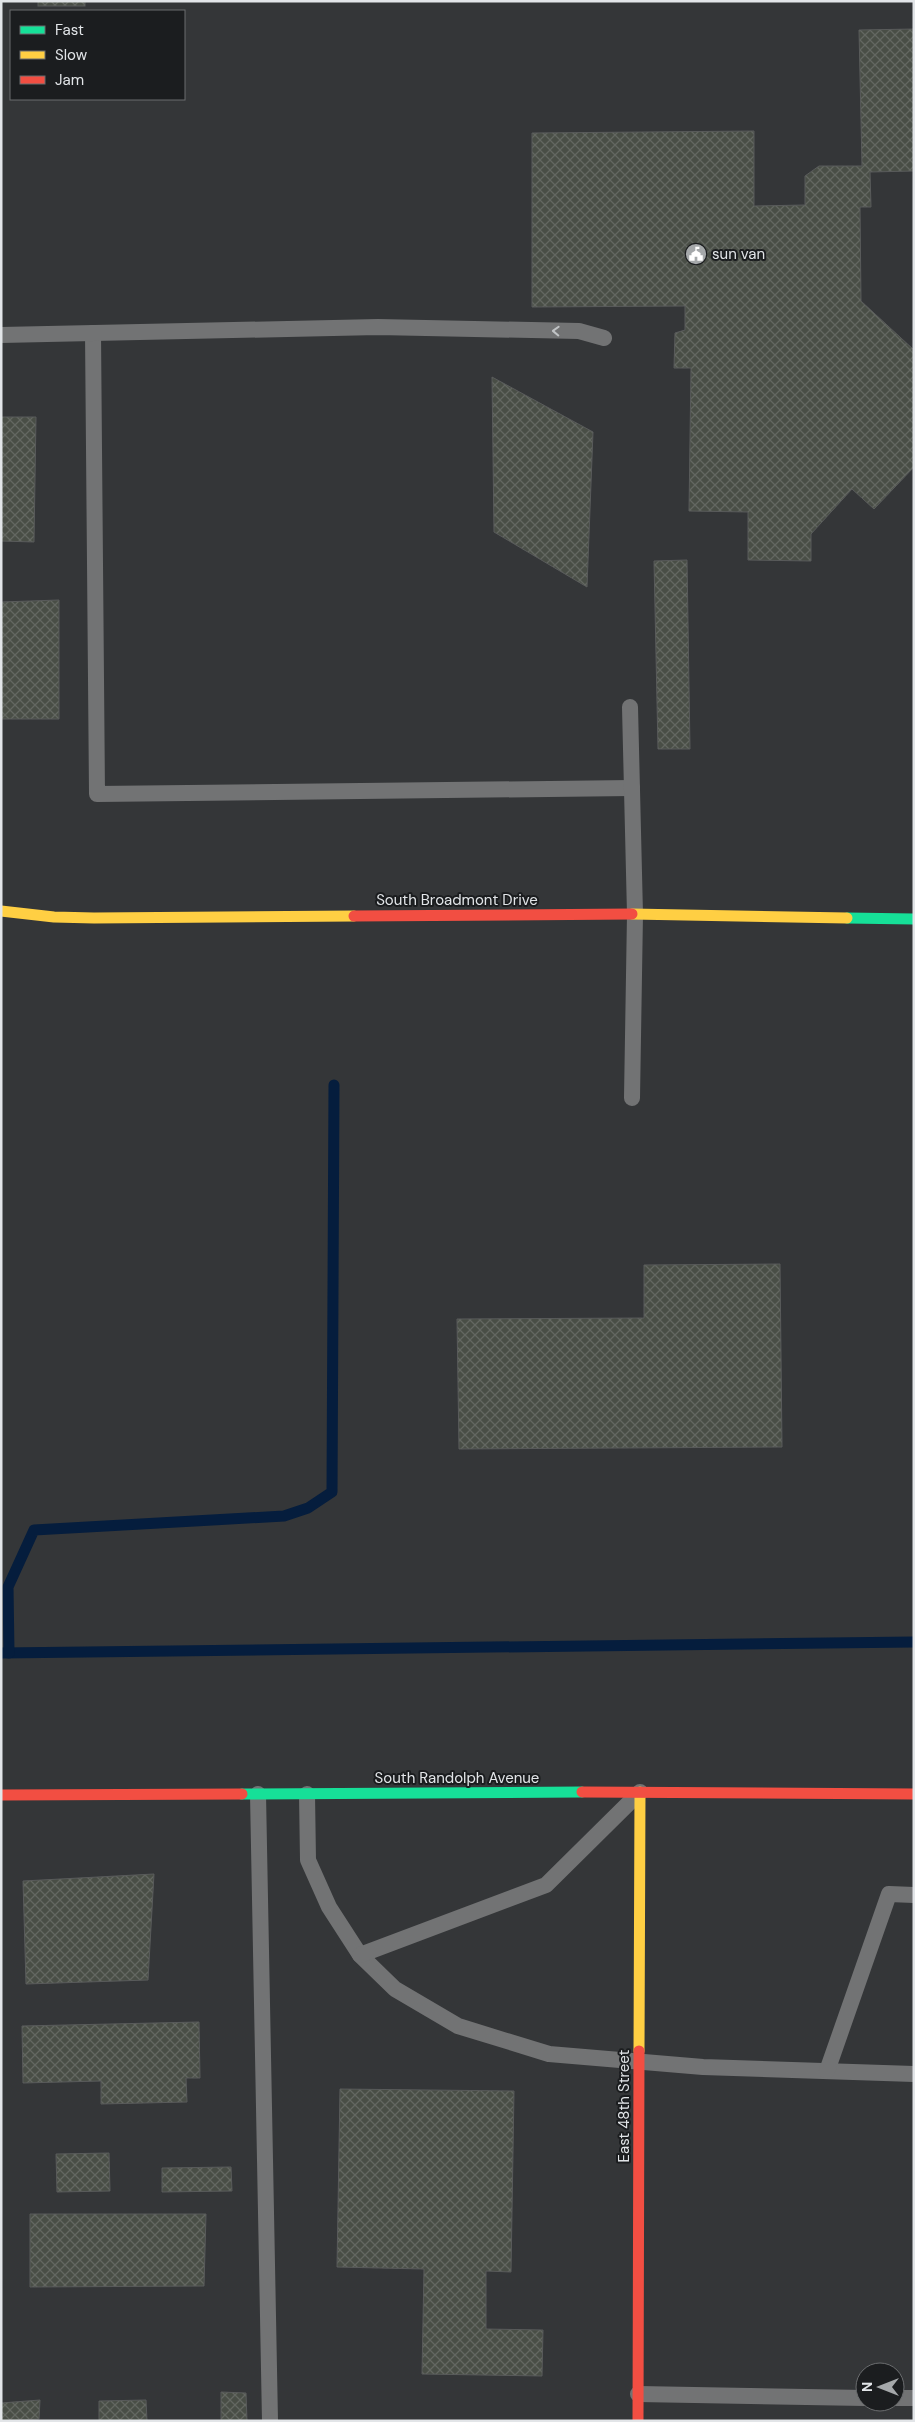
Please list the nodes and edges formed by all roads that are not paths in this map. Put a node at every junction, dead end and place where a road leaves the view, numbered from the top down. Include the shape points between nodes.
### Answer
1 (92, 332) junction
2 (1, 335) edge
3 (604, 338) dead end
4 (630, 707) dead end
5 (632, 788) junction
6 (1, 911) edge
7 (635, 914) junction
8 (914, 919) edge
9 (632, 1098) dead end
10 (640, 1792) junction
11 (258, 1794) junction
12 (307, 1794) junction
13 (914, 1794) edge
14 (1, 1795) edge
15 (914, 1895) edge
16 (360, 1955) junction
17 (639, 2060) junction
18 (826, 2071) junction
19 (914, 2074) edge
20 (638, 2394) junction
21 (855, 2398) edge
22 (270, 2421) edge
23 (638, 2421) edge

1 - 2 lane
3 -> 1 lane via 579,332 385,327
1 - 5 lane via 97,794
4 - 5 lane
5 - 7 lane
6 - 7 street, South Broadmont Drive via 94,918
7 - 8 street, South Broadmont Drive
7 - 9 lane
10 - 12 street, South Randolph Avenue
10 - 13 street, South Randolph Avenue
10 - 16 lane via 546,1885
10 - 17 street, East 48th Street
11 - 12 street, South Randolph Avenue
11 - 14 street, South Randolph Avenue
11 - 22 lane
12 - 16 lane via 308,1860 329,1907
15 - 18 lane via 889,1894
16 - 17 lane via 395,1989 458,2026 549,2054
17 - 18 lane
17 - 20 street, East 48th Street
18 - 19 lane
20 - 21 lane
20 - 23 street, East 48th Street

